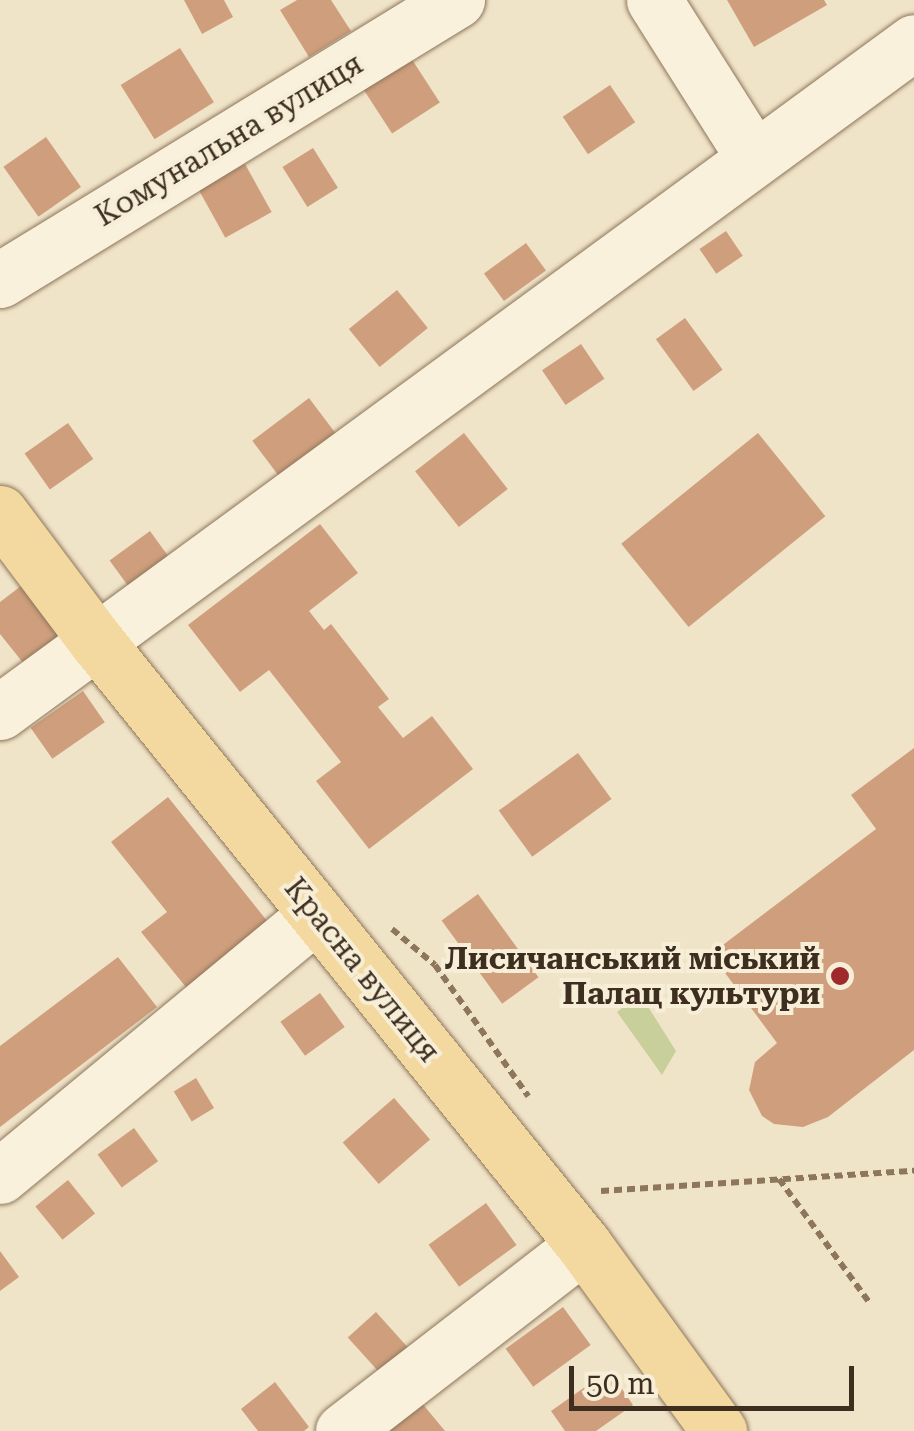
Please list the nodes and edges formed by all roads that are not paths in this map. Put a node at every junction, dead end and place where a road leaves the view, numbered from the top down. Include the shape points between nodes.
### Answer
1 (457, 0) edge
2 (654, 0) edge
3 (914, 42) edge
4 (754, 158) junction
5 (0, 280) edge
6 (0, 513) edge
7 (97, 642) junction
8 (0, 712) edge
9 (317, 914) junction
10 (0, 1176) edge
11 (595, 1226) junction
12 (343, 1431) edge
13 (719, 1431) edge

1 - 5 street, Комунальна вулиця
2 - 4 street
3 - 4 street
4 - 7 street
6 - 7 main road, Красна вулиця
7 - 8 street
7 - 9 main road, Красна вулиця
9 - 10 street
9 - 11 main road, Красна вулиця
11 - 12 street
11 - 13 main road, Красна вулиця

